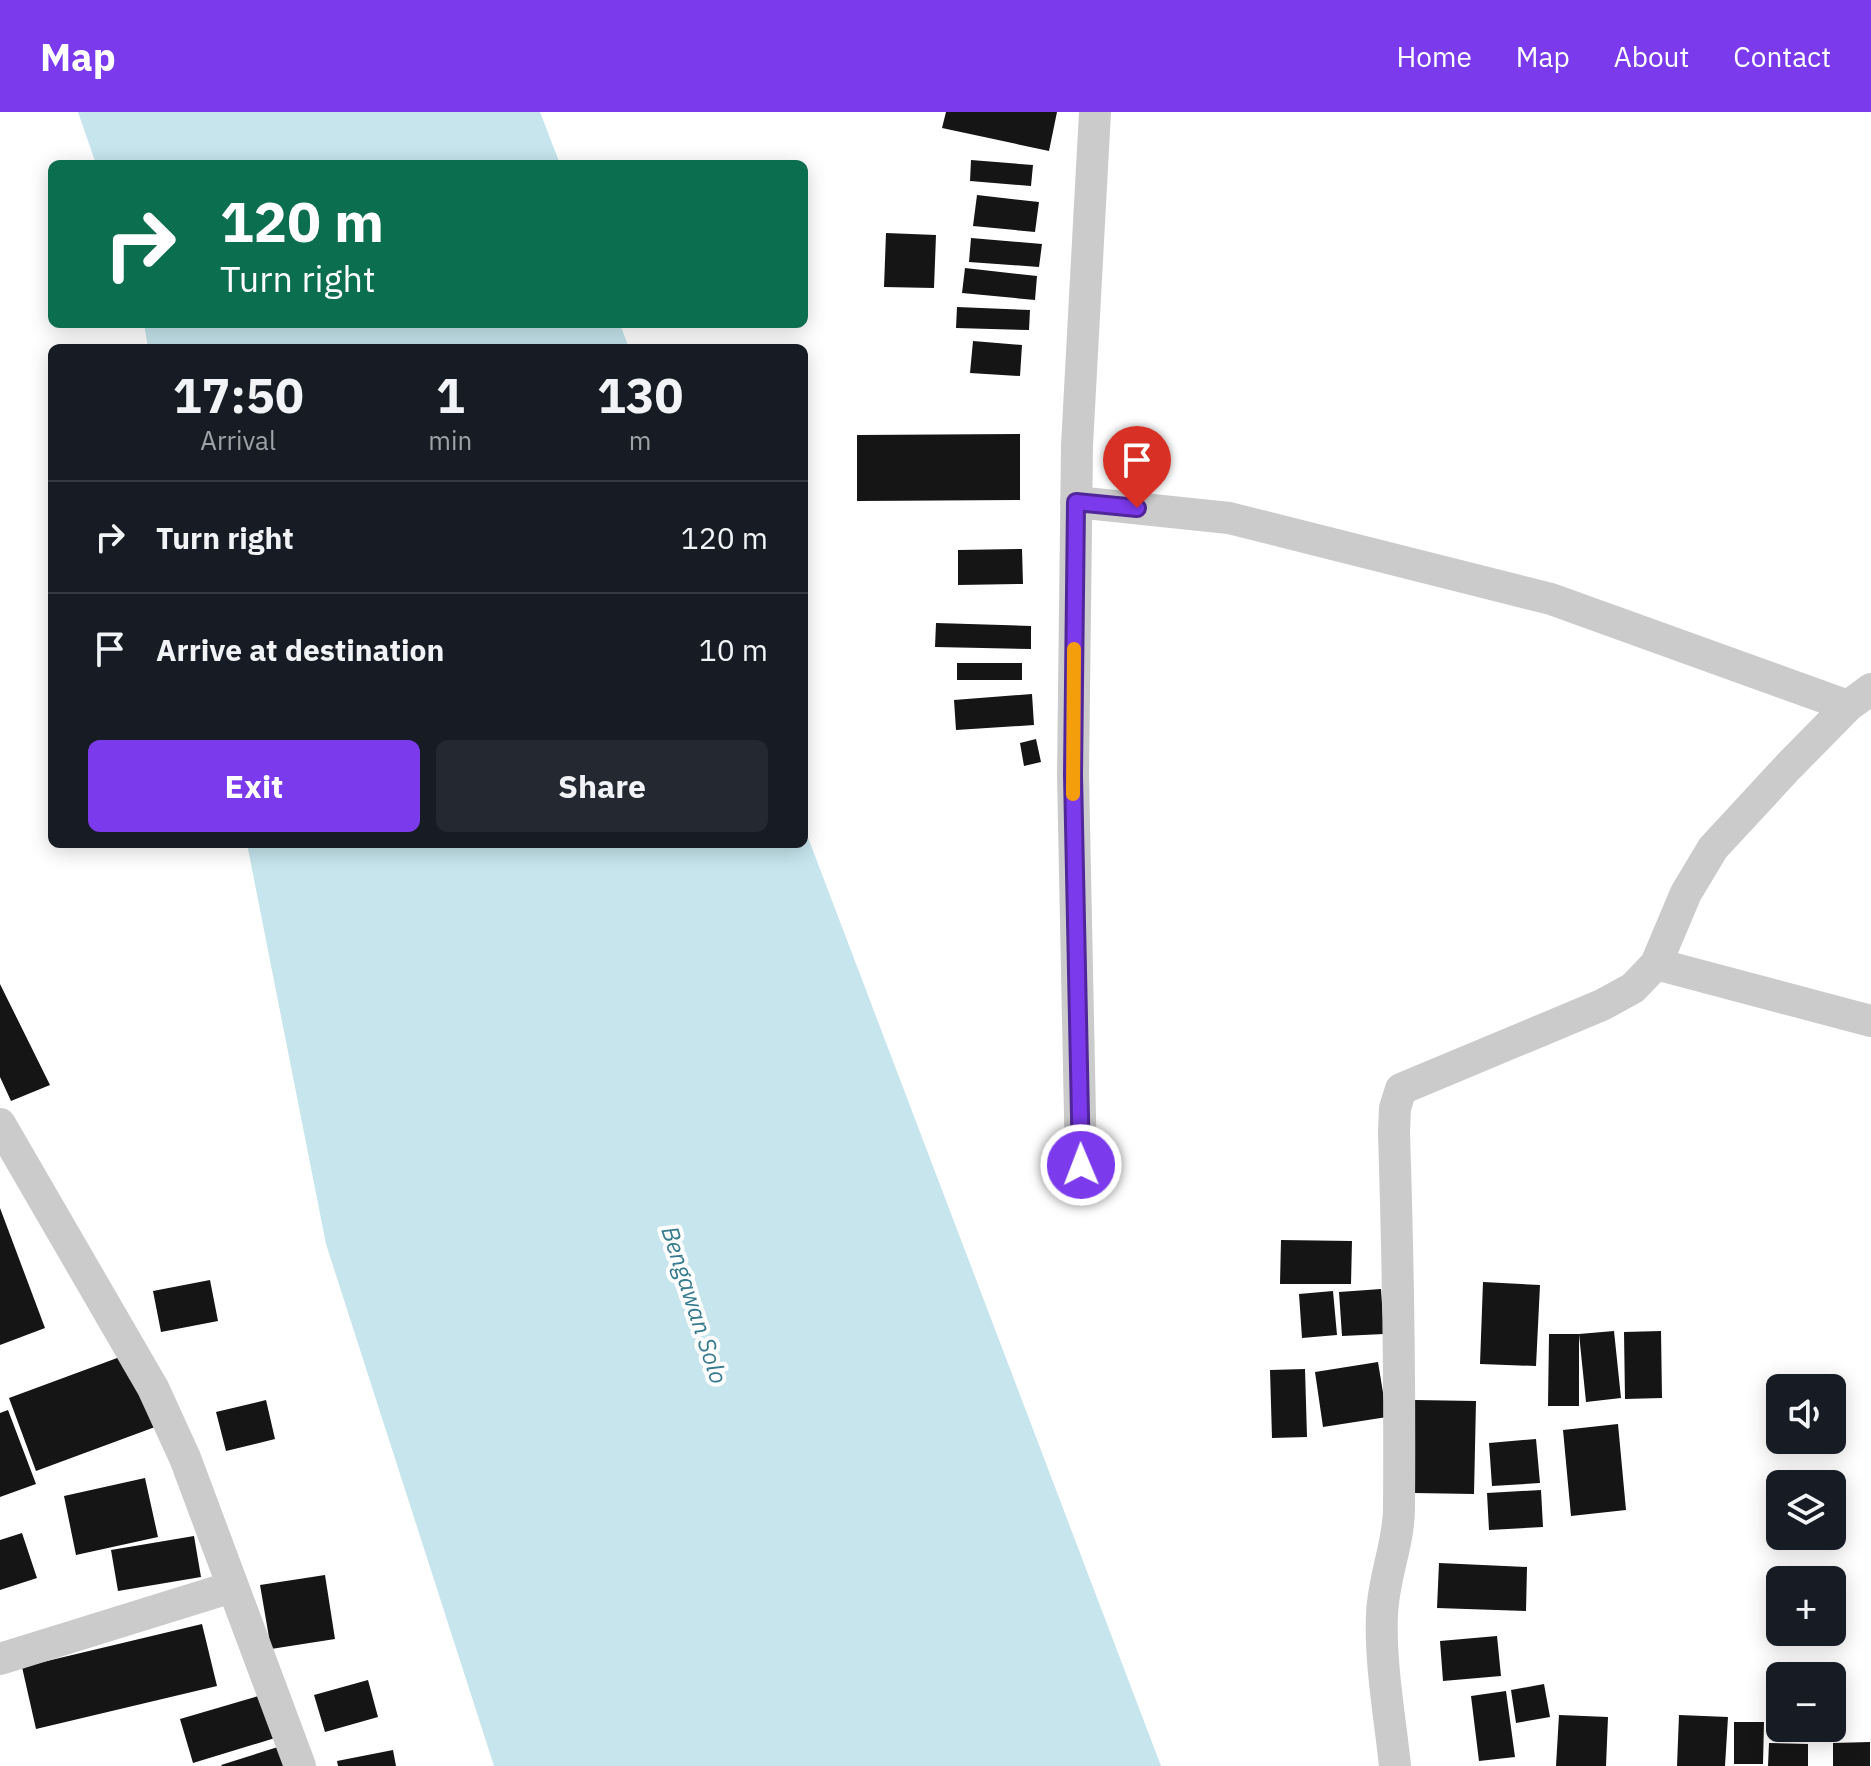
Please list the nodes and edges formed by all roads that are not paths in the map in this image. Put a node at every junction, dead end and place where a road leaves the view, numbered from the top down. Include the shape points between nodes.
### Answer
1 (1095, 112) edge
2 (1076, 502) junction
3 (1860, 697) edge
4 (1656, 964) junction
5 (1871, 1021) edge
6 (0, 1124) edge
7 (1081, 1165) dead end
8 (232, 1587) junction
9 (0, 1659) edge
10 (300, 1766) edge
11 (1395, 1766) edge

1 - 2 street
2 - 3 street via 1229,518 1551,599
2 - 7 street via 1073,775
3 - 4 street via 1713,848 1686,893
4 - 5 street
4 - 11 street via 1633,988 1602,1005 1401,1089 1395,1108 1399,1512 1382,1617
6 - 8 street via 153,1388
8 - 9 street
8 - 10 street

